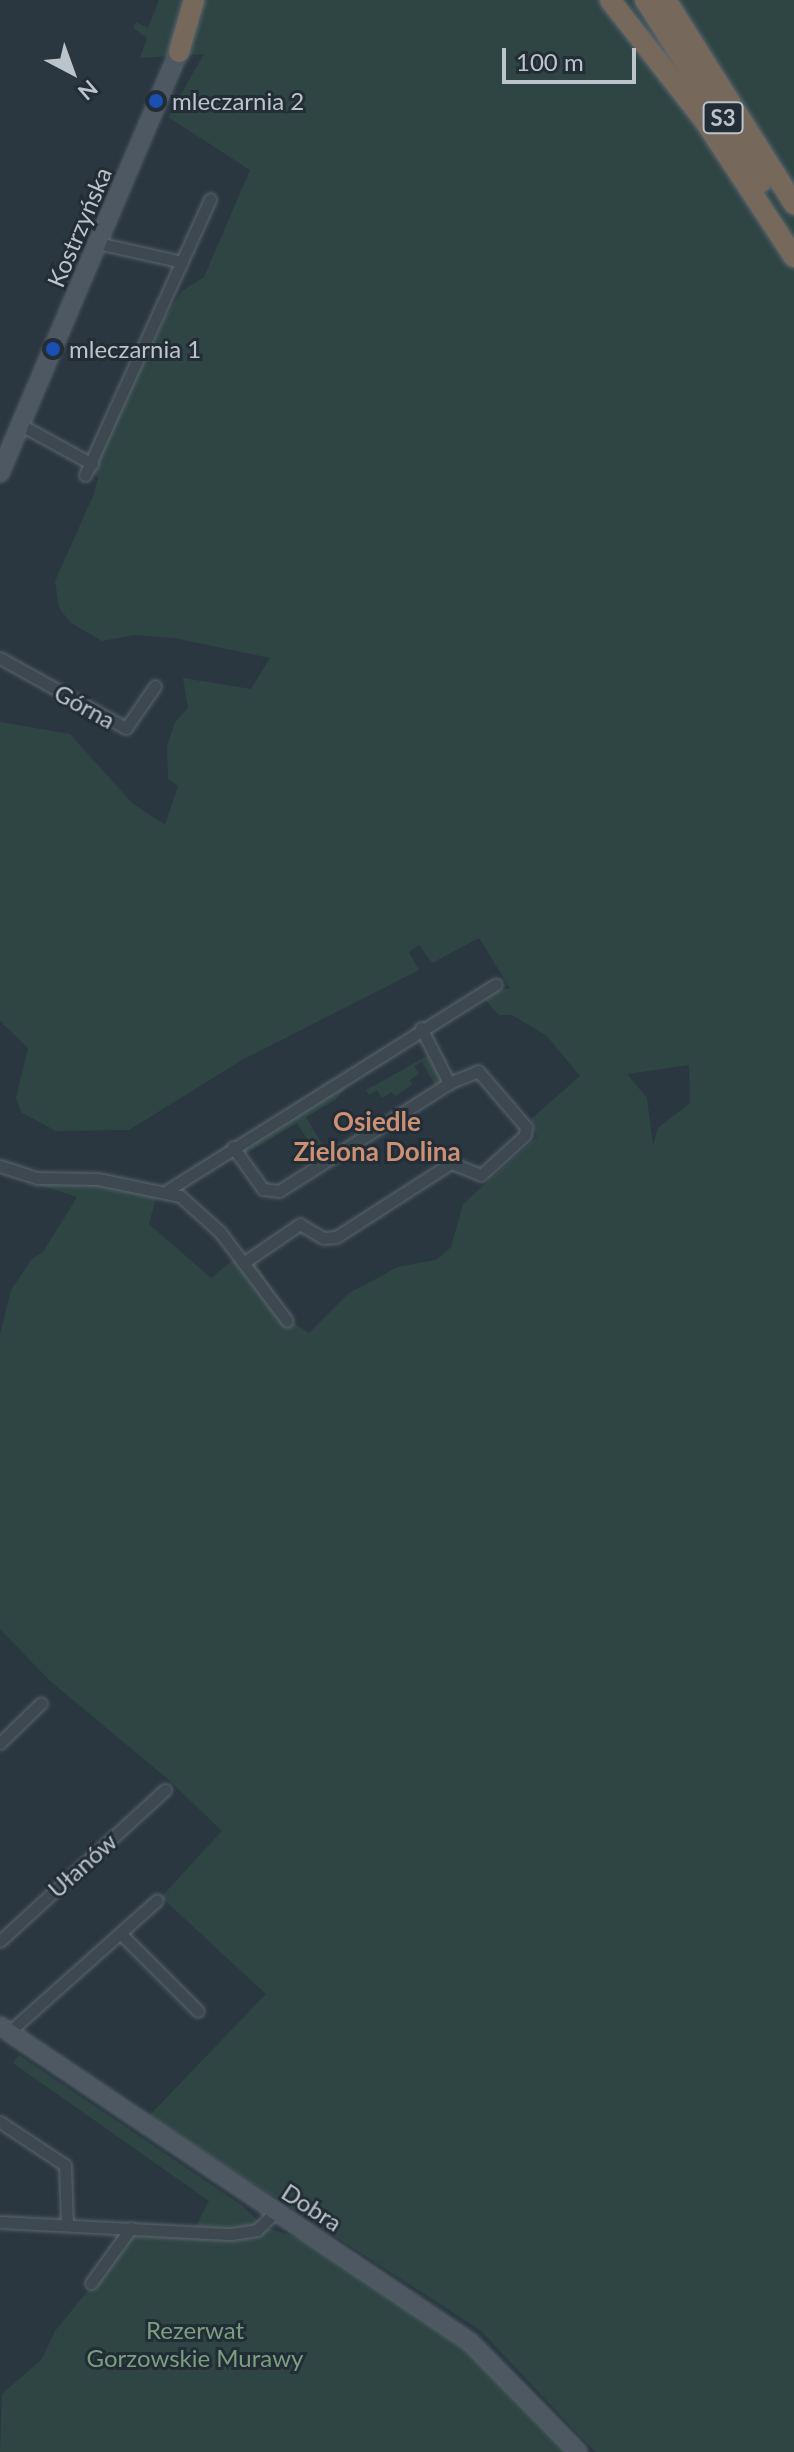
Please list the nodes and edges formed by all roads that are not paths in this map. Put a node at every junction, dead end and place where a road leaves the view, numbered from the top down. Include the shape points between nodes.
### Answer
1 (194, 0) edge
2 (201, 0) edge
3 (610, 0) edge
4 (645, 0) edge
5 (666, 0) edge
6 (675, 0) edge
7 (179, 52) junction
8 (705, 57) junction
9 (210, 199) dead end
10 (794, 204) edge
11 (794, 240) edge
12 (98, 243) junction
13 (794, 257) edge
14 (182, 262) junction
15 (21, 425) junction
16 (0, 473) edge
17 (0, 658) edge
18 (155, 686) dead end
19 (496, 984) dead end
20 (421, 1028) junction
21 (449, 1083) junction
22 (233, 1147) junction
23 (0, 1166) edge
24 (168, 1190) junction
25 (243, 1263) junction
26 (287, 1321) dead end
27 (41, 1703) dead end
28 (0, 1743) edge
29 (165, 1790) dead end
30 (157, 1900) dead end
31 (120, 1933) junction
32 (0, 1941) edge
33 (198, 2011) dead end
34 (5, 2029) edge
35 (0, 2122) edge
36 (276, 2211) junction
37 (0, 2222) edge
38 (67, 2225) junction
39 (131, 2228) junction
40 (91, 2283) dead end
41 (578, 2452) edge

1 - 7 highway
2 - 7 street, Kostrzyńska
3 - 13 highway via 704,120
4 - 11 highway, S3 via 720,113
5 - 8 highway, S3
6 - 8 highway
7 - 12 street, Kostrzyńska
8 - 10 highway, S3
9 - 14 street
12 - 14 street
12 - 15 street, Kostrzyńska
14 - 15 street via 89,470
15 - 16 street, Kostrzyńska
17 - 18 street, Górna via 126,728
19 - 20 street
20 - 21 street
20 - 22 street
21 - 22 street via 279,1191 263,1189
21 - 25 street via 469,1073 485,1074 525,1122 525,1135 481,1175 451,1163 336,1237 323,1238 300,1224
22 - 24 street
23 - 24 street via 38,1178 98,1179
24 - 25 street via 220,1232
25 - 26 street
27 - 28 street
29 - 32 street, Ułanów
30 - 31 street
31 - 33 street
31 - 34 street
34 - 36 street, Dobra
35 - 38 street via 65,2165
36 - 39 street via 263,2226 245,2233
36 - 41 street, Dobra via 470,2342
37 - 38 street
38 - 39 street
39 - 40 street

